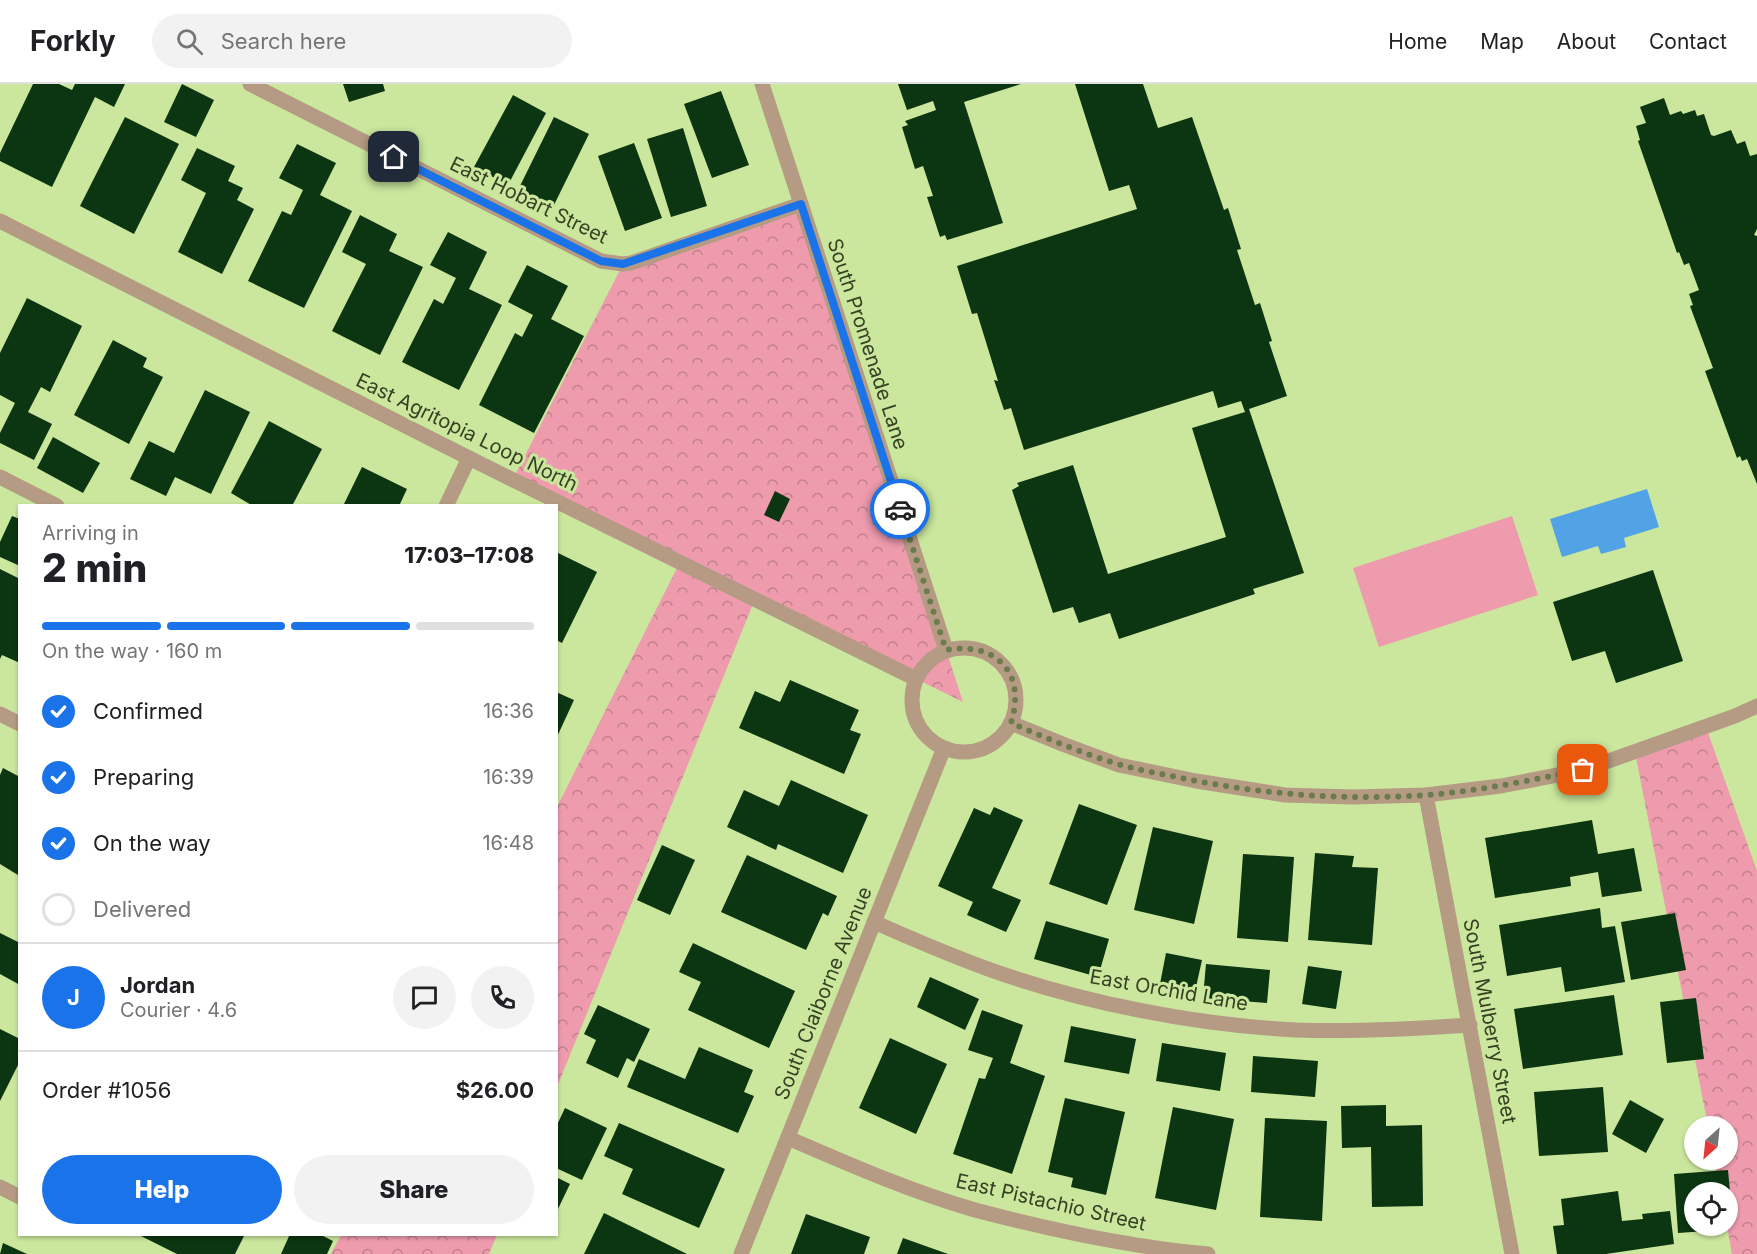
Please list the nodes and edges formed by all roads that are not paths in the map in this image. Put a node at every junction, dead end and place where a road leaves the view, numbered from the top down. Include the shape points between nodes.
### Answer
1 (250, 84) edge
2 (762, 84) edge
3 (801, 204) junction
4 (0, 221) edge
5 (470, 458) junction
6 (0, 477) edge
7 (53, 504) edge
8 (447, 504) edge
9 (946, 650) junction
10 (916, 679) junction
11 (1757, 706) edge
12 (0, 714) edge
13 (18, 723) edge
14 (1011, 723) junction
15 (944, 748) junction
16 (1426, 795) junction
17 (874, 922) junction
18 (1470, 1025) junction
19 (788, 1138) junction
20 (0, 1187) edge
21 (18, 1196) edge
22 (741, 1254) edge
23 (1208, 1254) edge
24 (1512, 1254) edge

1 - 3 street, East Hobart Street via 601,261 631,263
2 - 3 street, South Promenade Lane
3 - 9 street, South Promenade Lane
4 - 5 street, East Agritopia Loop North
5 - 8 street
5 - 10 street, East Agritopia Loop North
6 - 7 street
9 - 10 street via 933,657
9 - 14 street via 964,647 997,658 1016,688 1017,706
10 - 15 street via 913,711 930,739
11 - 16 street via 1583,770
12 - 13 street
14 - 15 street via 1002,736 975,751
14 - 16 street via 1119,765 1196,781 1285,795
15 - 17 street, South Claiborne Avenue
16 - 18 street, South Mulberry Street
17 - 18 street, East Orchid Lane via 936,950 1002,973 1129,1007 1198,1019 1296,1030
17 - 19 street, South Claiborne Avenue
18 - 24 street, South Mulberry Street
19 - 22 street, South Claiborne Avenue
19 - 23 street, East Pistachio Street via 866,1172 974,1209 1089,1236
20 - 21 street

